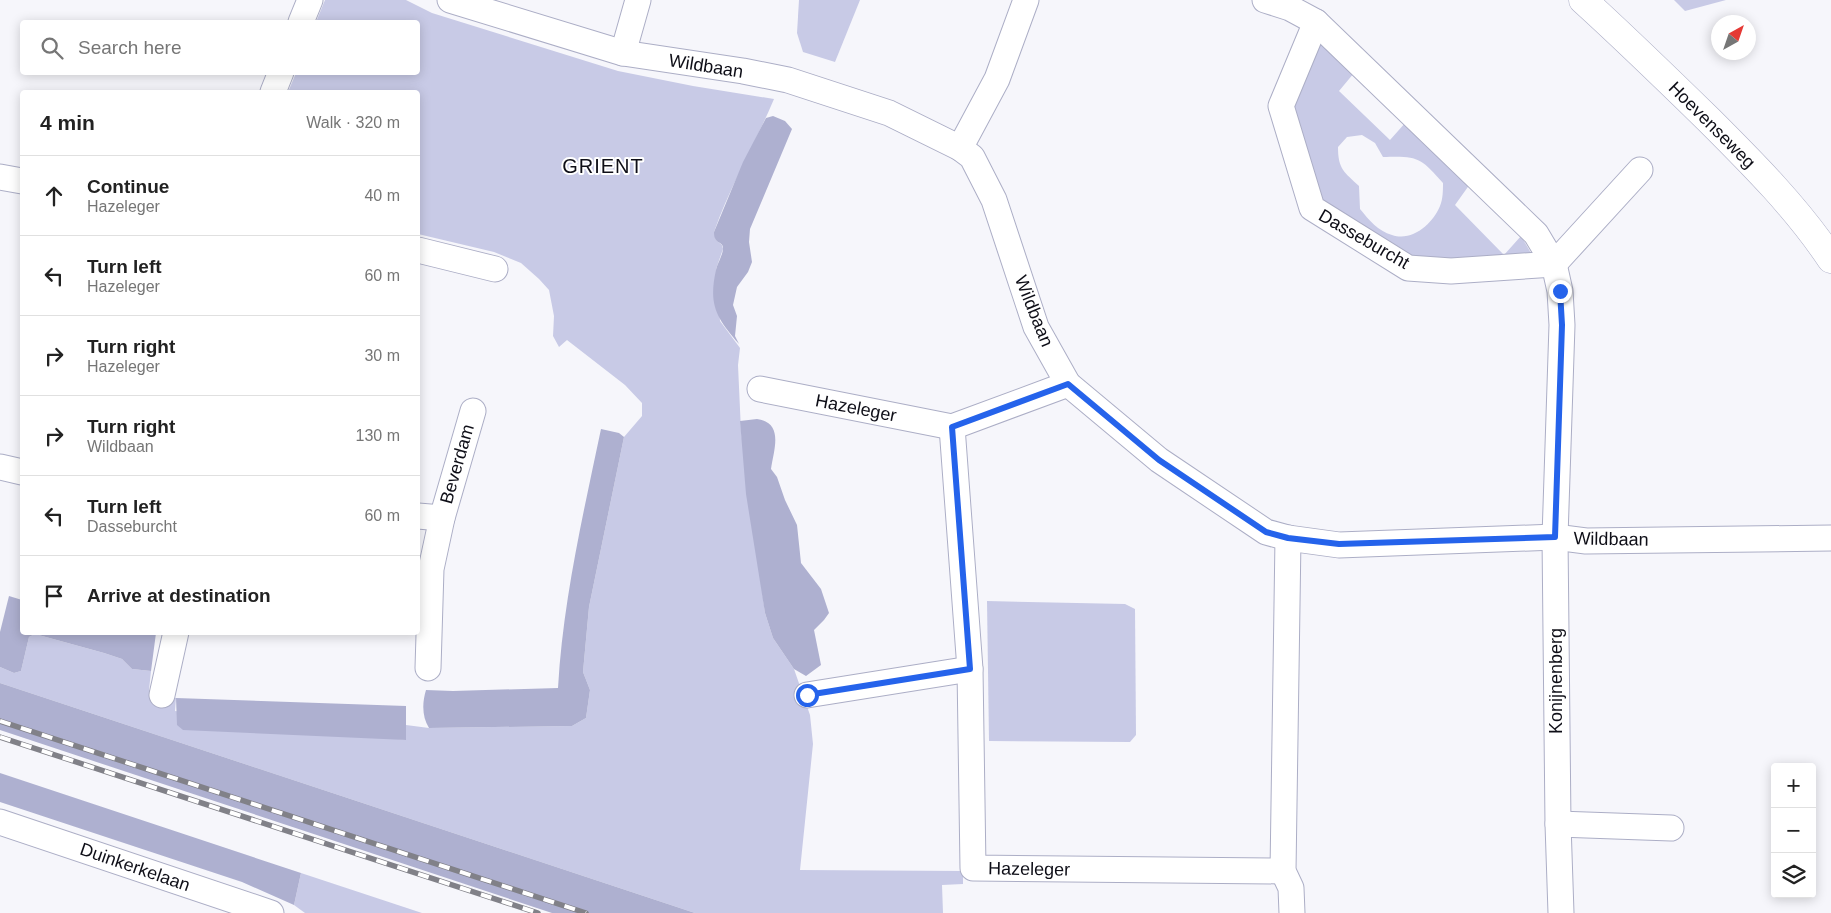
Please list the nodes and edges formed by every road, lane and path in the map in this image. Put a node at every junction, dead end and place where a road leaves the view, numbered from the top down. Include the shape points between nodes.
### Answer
1 (310, 0) edge
2 (450, 0) edge
3 (638, 0) edge
4 (1026, 0) edge
5 (1265, 0) edge
6 (1583, 0) edge
7 (1293, 4) edge
8 (302, 20) edge
9 (1316, 22) junction
10 (623, 53) junction
11 (280, 75) edge
12 (274, 90) edge
13 (960, 148) junction
14 (1640, 170) dead end
15 (0, 177) edge
16 (20, 182) edge
17 (420, 250) edge
18 (1831, 259) edge
19 (1554, 264) junction
20 (495, 269) dead end
21 (1068, 384) junction
22 (760, 389) dead end
23 (473, 411) dead end
24 (952, 427) junction
25 (0, 467) edge
26 (20, 472) edge
27 (420, 516) edge
28 (442, 518) junction
29 (1555, 537) junction
30 (1288, 538) junction
31 (1831, 538) edge
32 (175, 635) edge
33 (428, 668) dead end
34 (970, 669) junction
35 (807, 695) dead end
36 (162, 696) dead end
37 (0, 822) edge
38 (1558, 824) junction
39 (1671, 828) dead end
40 (1283, 871) junction
41 (271, 913) edge
42 (1292, 913) edge
43 (1561, 913) edge

1 - 8 street
2 - 10 street, Wildbaan
3 - 10 street
4 - 13 street via 998,79
5 - 7 street
6 - 18 main road, Hoevenseweg via 1771,184 1803,219
7 - 9 street
9 - 19 street via 1536,234
9 - 19 street, Dasseburcht via 1281,106 1312,208 1408,268 1451,271
10 - 13 street, Wildbaan via 788,80 889,113
11 - 12 street
13 - 21 street, Wildbaan via 972,158 994,200 1036,326
14 - 19 street
15 - 16 street
17 - 20 street
19 - 29 street via 1562,325
21 - 24 street
21 - 30 street, Wildbaan via 1159,460 1266,532
22 - 24 street, Hazeleger
23 - 28 street, Beverdam
24 - 34 street, Hazeleger
25 - 26 street
27 - 28 street, Beverdam
28 - 33 street, Beverdam via 432,569
29 - 30 street, Wildbaan via 1339,544
29 - 31 street, Wildbaan via 1586,541
29 - 38 street, Konijnenberg
30 - 40 street
32 - 36 street
34 - 35 street
34 - 40 street, Hazeleger via 973,868
37 - 41 street, Duinkerkelaan
38 - 39 street
38 - 43 street, Konijnenberg
40 - 42 street via 1292,888

